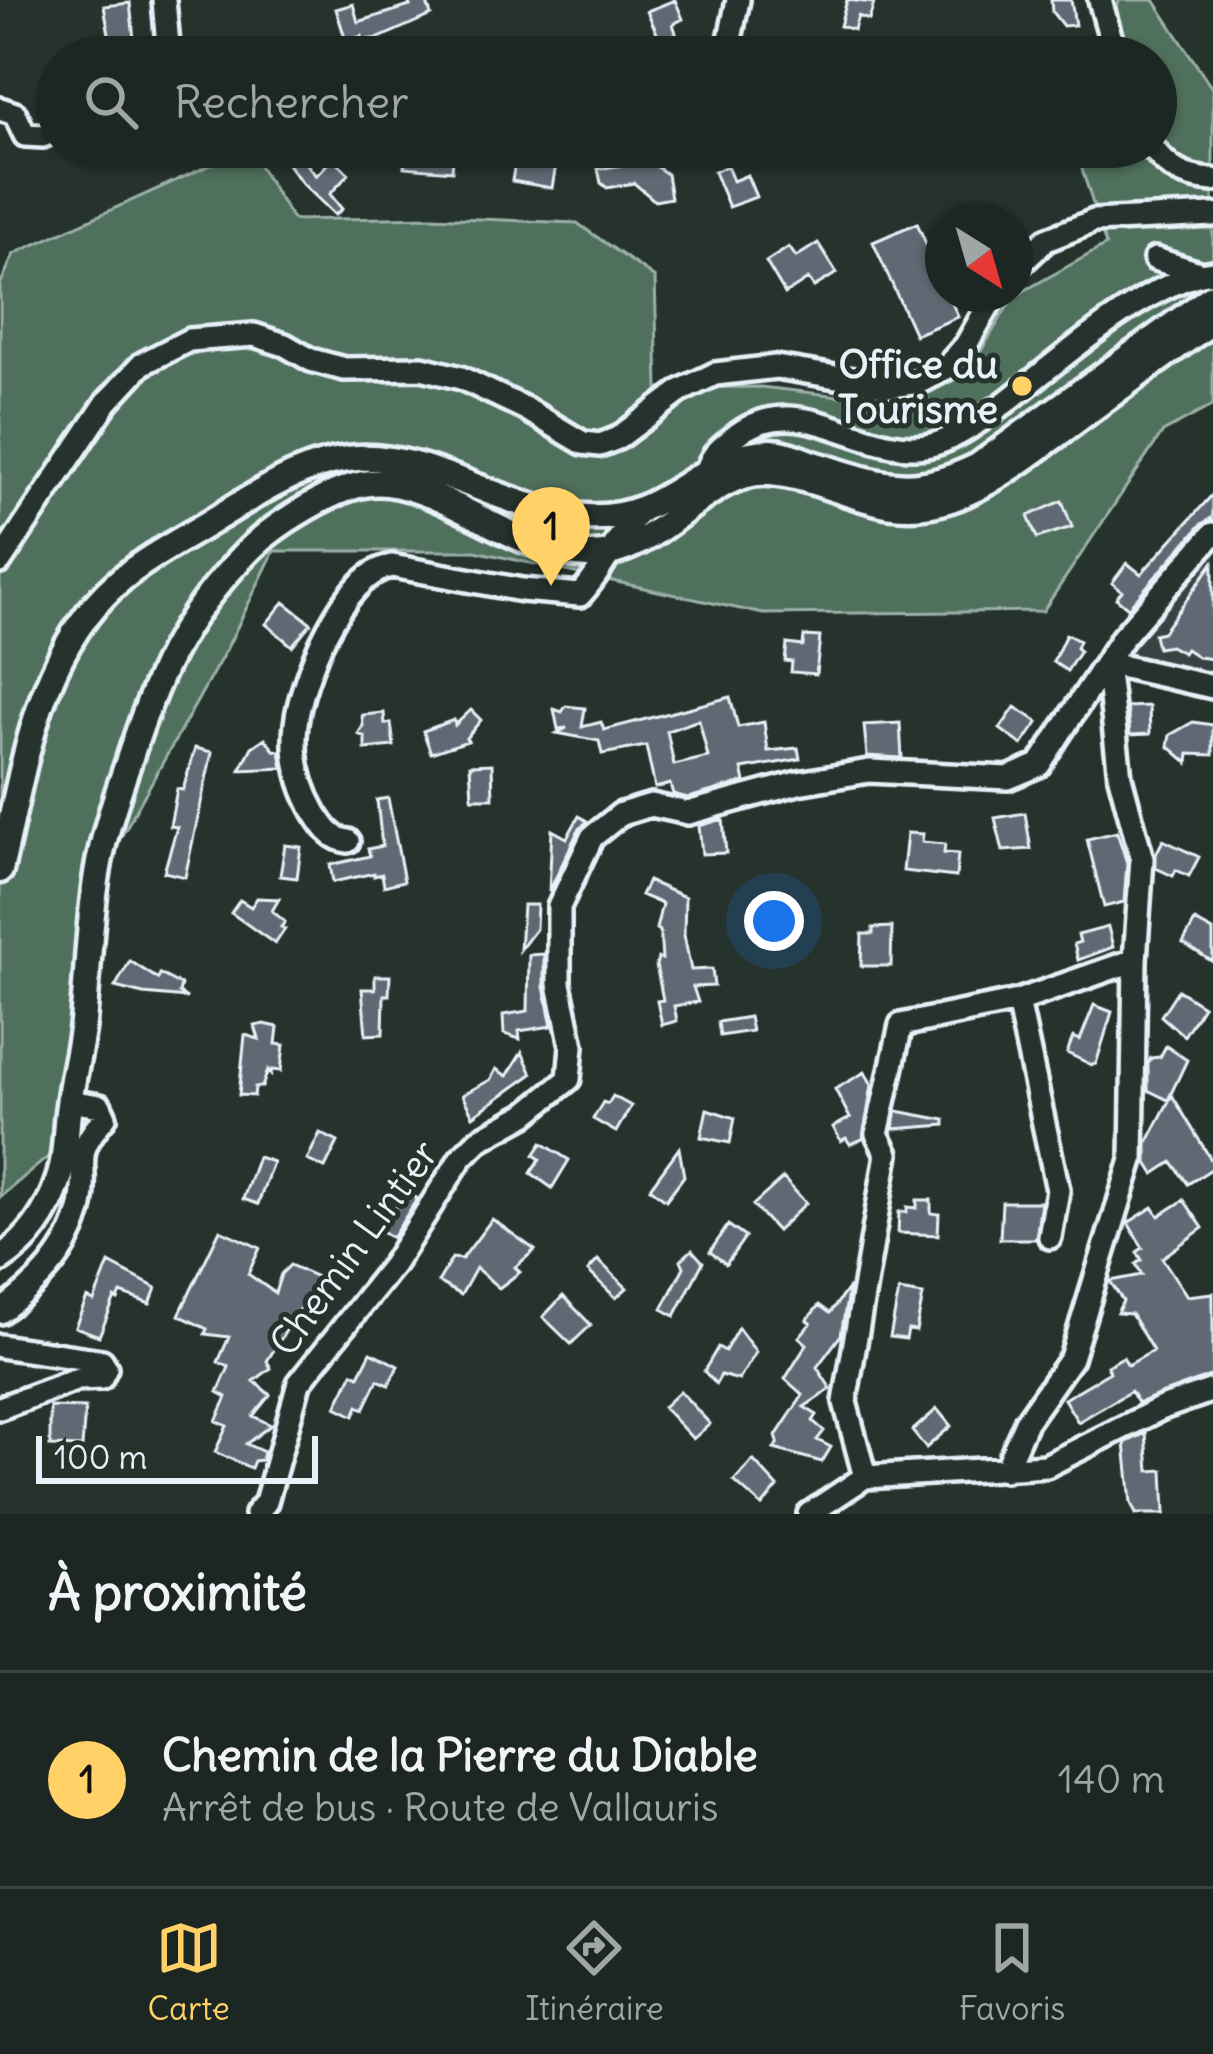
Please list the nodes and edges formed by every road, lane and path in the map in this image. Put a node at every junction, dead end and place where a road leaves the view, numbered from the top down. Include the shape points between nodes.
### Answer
1 (164, 0) edge
2 (738, 0) edge
3 (1100, 0) edge
4 (167, 36) edge
5 (731, 36) edge
6 (1111, 36) edge
7 (0, 109) edge
8 (36, 136) edge
9 (1170, 168) edge
10 (1213, 180) edge
11 (1213, 214) edge
12 (1033, 252) edge
13 (1155, 259) dead end
14 (1206, 272) edge
15 (1162, 289) junction
16 (1213, 296) edge
17 (985, 312) edge
18 (1213, 321) edge
19 (1161, 333) junction
20 (707, 471) junction
21 (641, 511) junction
22 (1213, 534) edge
23 (611, 552) junction
24 (3, 554) edge
25 (1107, 663) junction
26 (1213, 687) edge
27 (348, 841) dead end
28 (0, 870) edge
29 (1135, 960) junction
30 (1018, 1000) junction
31 (69, 1101) junction
32 (1050, 1237) dead end
33 (0, 1259) edge
34 (0, 1312) edge
35 (0, 1346) edge
36 (1213, 1390) edge
37 (0, 1408) edge
38 (1005, 1470) junction
39 (865, 1477) junction
40 (256, 1514) edge
41 (808, 1514) edge

1 - 4 street
2 - 5 street
3 - 6 street
7 - 8 street
9 - 10 street
11 - 12 street via 1094,221
13 - 14 street
14 - 15 street
15 - 19 street
15 - 20 street via 943,442 907,446 774,418 752,423 711,457
16 - 19 main road
17 - 24 street via 945,369 920,382 890,386 776,367 715,374 600,445 422,368 344,369 254,335 189,340 142,364 107,402
18 - 23 main road via 1024,458 955,497 895,508 769,472 741,477 651,537
19 - 20 main road via 946,482 891,485 775,452 745,454
20 - 21 main road
21 - 23 street
21 - 28 main road via 586,518 550,512 396,461 358,458 272,485 120,580 67,639 46,689
22 - 25 street
23 - 27 street via 580,595 392,566 355,585 296,724 300,781 326,830
23 - 31 main road via 566,554 526,542 388,483 337,492 251,547 172,644 129,760 97,873
25 - 26 street
25 - 29 street via 1120,777 1142,859
25 - 40 street, Chemin Lintier via 1040,765 1008,778 869,772 688,813 651,805 620,814 592,837 559,908 569,1079 461,1158 393,1264 299,1383
29 - 30 street
29 - 38 street via 1132,1160 1071,1358 1026,1422
30 - 32 street via 1058,1190
30 - 39 street via 902,1024 877,1134 887,1154 845,1402
31 - 33 main road via 61,1176 27,1240
31 - 34 street via 100,1106 105,1117 86,1138 81,1206 47,1274
35 - 37 street via 74,1354 106,1368 100,1378
36 - 38 street via 1046,1466
38 - 39 street
39 - 41 street

